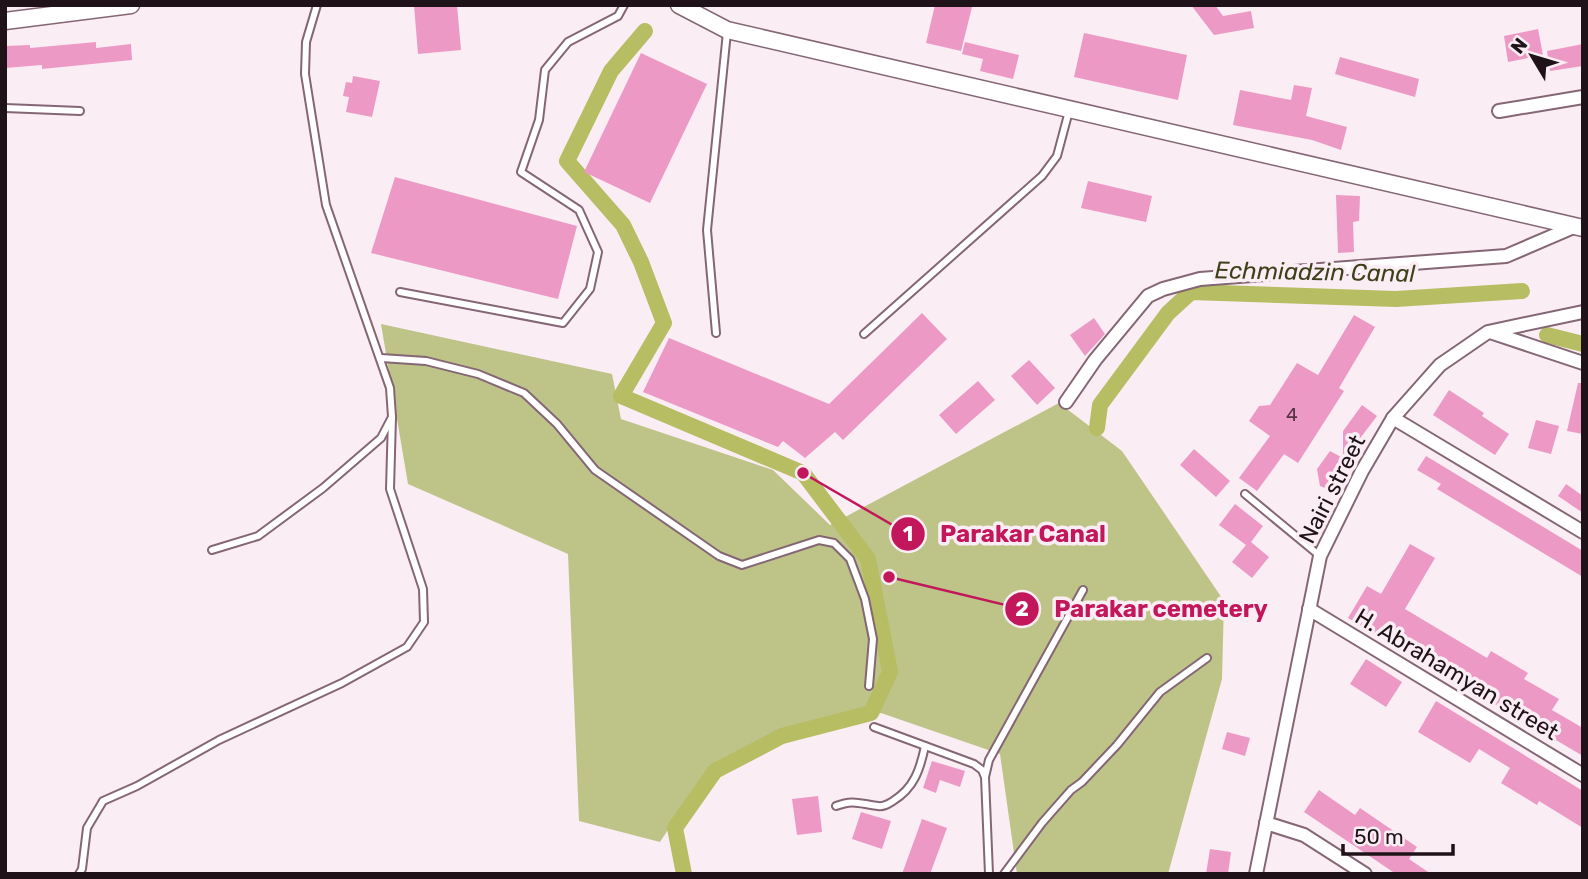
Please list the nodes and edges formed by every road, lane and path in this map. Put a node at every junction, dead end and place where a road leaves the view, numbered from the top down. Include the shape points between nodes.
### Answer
1 (131, 5) edge
2 (317, 5) edge
3 (624, 5) edge
4 (679, 5) edge
5 (5, 21) edge
6 (727, 30) junction
7 (1583, 97) edge
8 (5, 108) edge
9 (1070, 109) junction
10 (80, 111) dead end
11 (1499, 111) dead end
12 (1580, 227) edge
13 (400, 292) dead end
14 (1583, 312) edge
15 (1488, 332) junction
16 (716, 333) dead end
17 (864, 334) dead end
18 (381, 358) junction
19 (1583, 363) edge
20 (1066, 402) dead end
21 (392, 417) junction
22 (1393, 418) junction
23 (1245, 494) dead end
24 (1583, 532) edge
25 (212, 550) dead end
26 (1320, 555) junction
27 (1083, 590) dead end
28 (1309, 609) junction
29 (1208, 658) dead end
30 (869, 686) dead end
31 (874, 727) dead end
32 (925, 746) junction
33 (1583, 775) edge
34 (985, 777) junction
35 (836, 806) dead end
36 (1266, 823) junction
37 (79, 874) edge
38 (989, 874) edge
39 (1004, 874) edge
40 (1256, 874) edge
41 (1364, 874) edge

1 - 5 main road
2 - 18 lane via 306,42 305,74 326,205
3 - 13 lane via 618,16 568,42 545,70 539,120 521,172 579,210 598,252 590,289 563,323
4 - 6 main road
6 - 9 main road
6 - 16 lane via 707,230
7 - 11 street
8 - 10 lane
9 - 12 main road
9 - 17 lane via 1057,156 1042,176
12 - 20 street via 1506,256 1200,279 1163,289 1148,296
14 - 15 street
15 - 19 street
15 - 22 street, Nairi street via 1440,365
18 - 21 lane
18 - 30 lane via 426,361 478,374 524,393 557,424 594,470 719,556 741,565 819,540 834,542 850,559 865,599 873,639
21 - 25 lane via 381,438 323,488 258,536
21 - 37 lane via 390,489 423,589 424,622 407,647 103,802 87,828
22 - 24 street
22 - 26 street, Nairi street
23 - 26 lane
26 - 28 street, Nairi street
27 - 34 lane via 989,760
28 - 33 street, H. Abrahamyan street
28 - 36 street, Nairi street
29 - 39 lane via 1160,692 1117,746 1049,814
31 - 32 lane
32 - 34 lane via 974,764
32 - 35 lane via 912,785 892,802 882,807 850,801
34 - 38 lane
36 - 40 street, Nairi street
36 - 41 street via 1304,835

